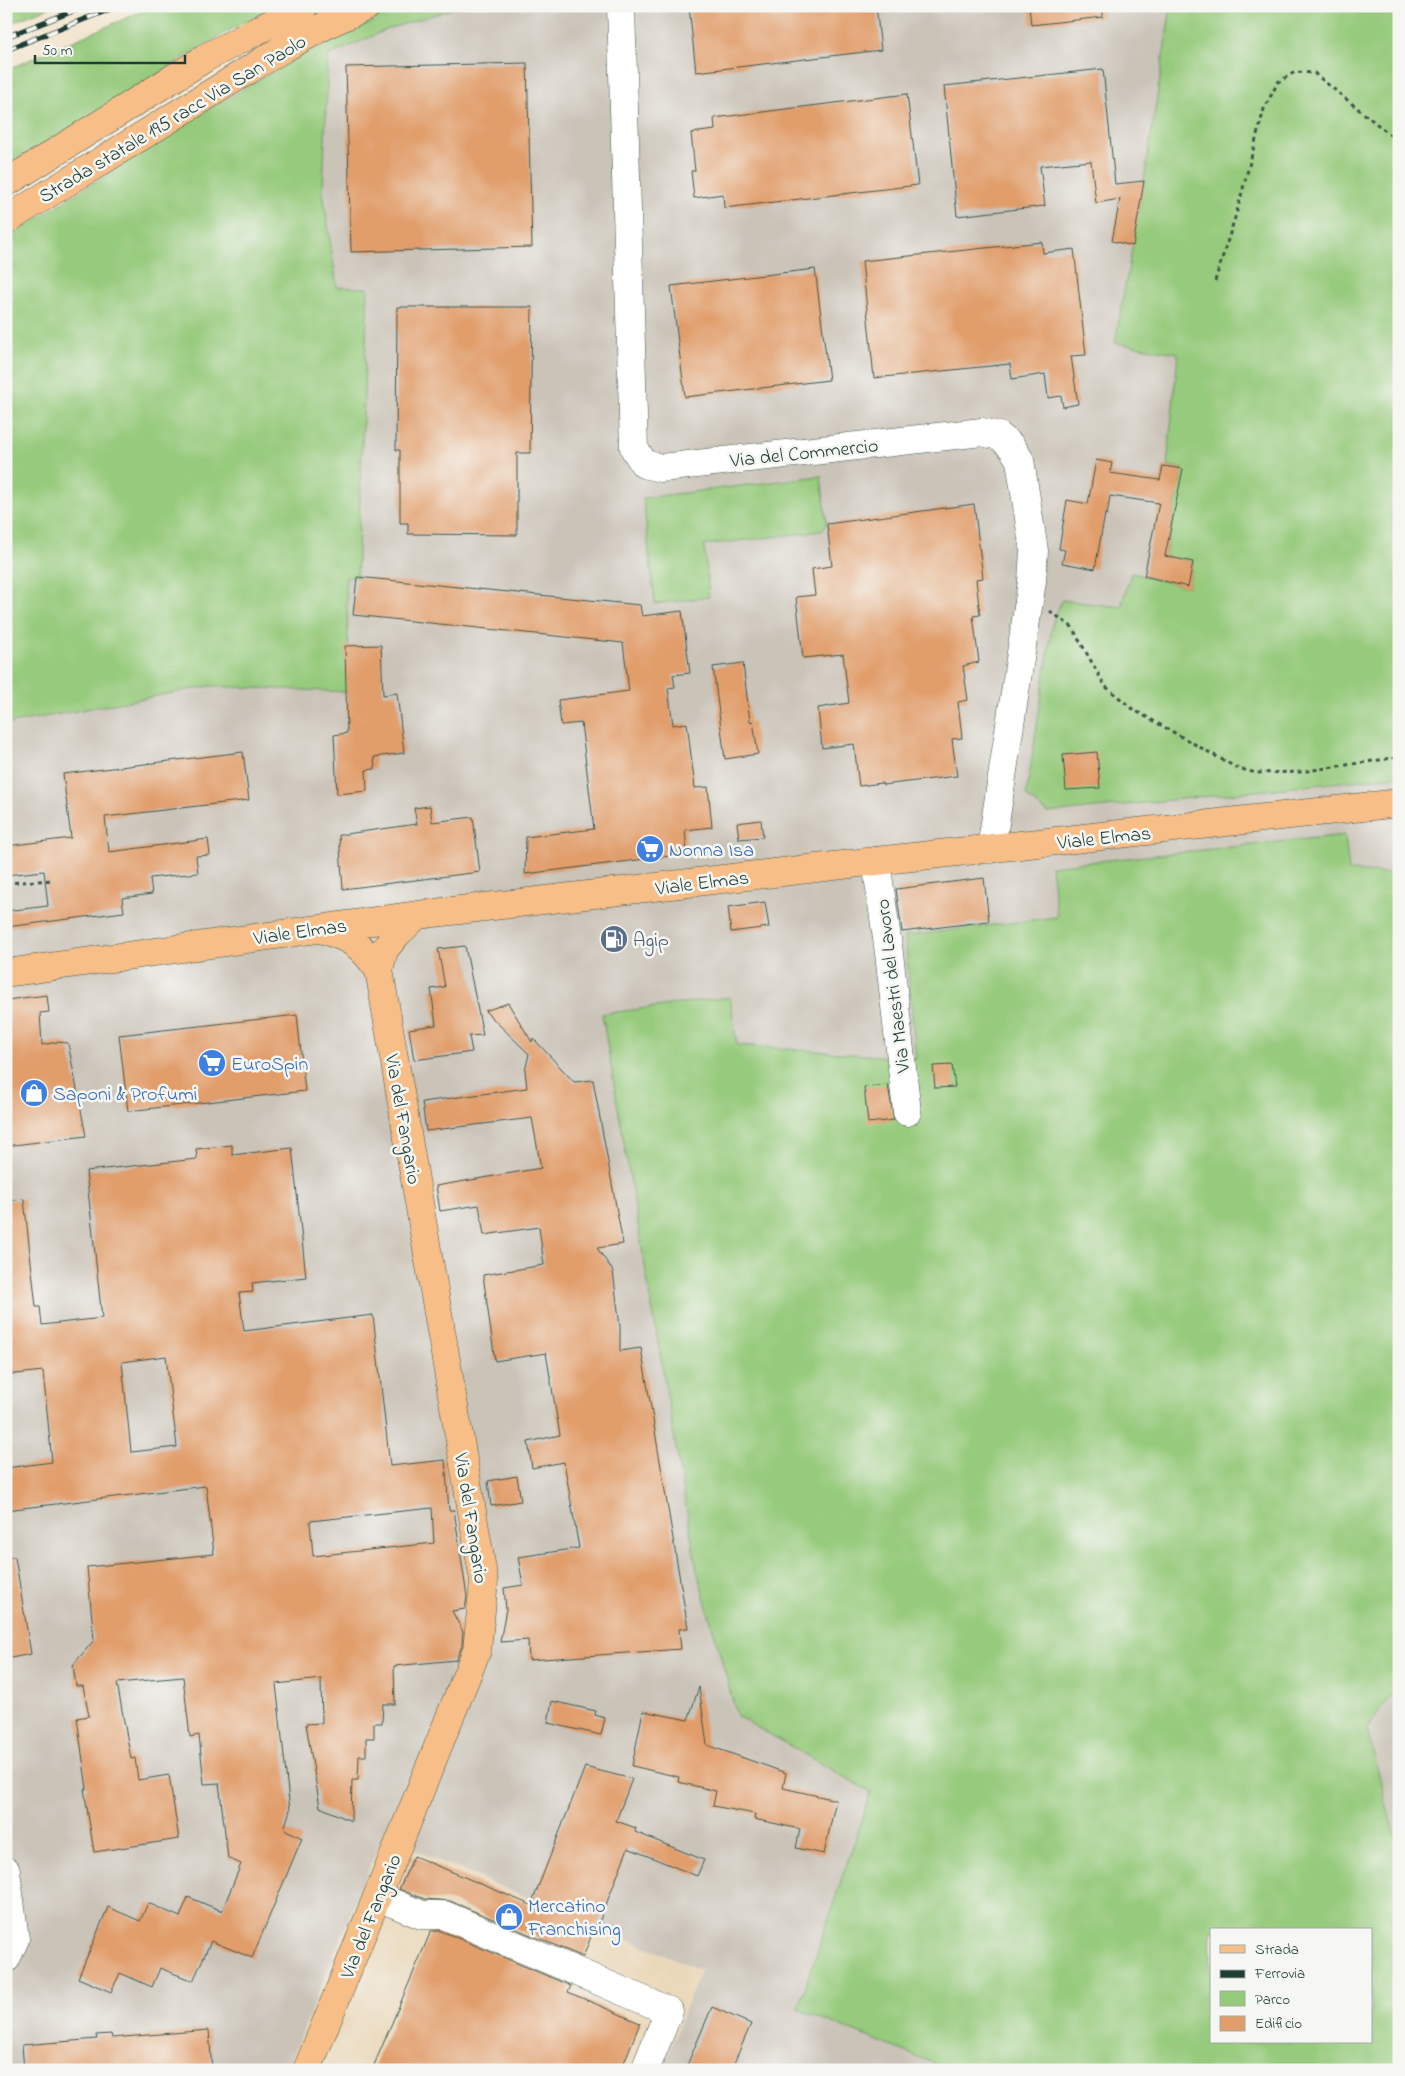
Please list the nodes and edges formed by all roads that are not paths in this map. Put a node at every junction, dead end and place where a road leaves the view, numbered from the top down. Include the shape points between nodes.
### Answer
1 (304, 6) edge
2 (367, 6) edge
3 (621, 6) edge
4 (6, 183) edge
5 (6, 220) edge
6 (1399, 804) edge
7 (991, 850) junction
8 (876, 861) junction
9 (417, 915) junction
10 (318, 928) junction
11 (379, 970) junction
12 (6, 973) edge
13 (907, 1112) dead end
14 (6, 1871) edge
15 (378, 1897) junction
16 (6, 1959) edge
17 (307, 2070) edge
18 (645, 2070) edge

1 - 4 main road, Strada statale 195 racc Via San Paolo via 207,57
2 - 5 main road, Strada statale 195 racc Via San Paolo via 259,63
3 - 7 street, Via del Commercio via 634,448 644,464 661,468 982,432 999,436 1020,460 1034,551
6 - 7 main road, Viale Elmas
7 - 8 main road, Viale Elmas
8 - 9 main road, Viale Elmas
8 - 13 street, Via Maestri del Lavoro
9 - 10 main road, Viale Elmas
9 - 11 main road, Via del Fangario via 384,950
10 - 11 main road, Via del Fangario via 344,937 365,951
10 - 12 main road, Viale Elmas
11 - 15 main road, Via del Fangario via 484,1581 477,1650
14 - 16 street via 15,1939
15 - 17 main road, Via del Fangario
15 - 18 street via 422,1916 444,1915 669,2011

